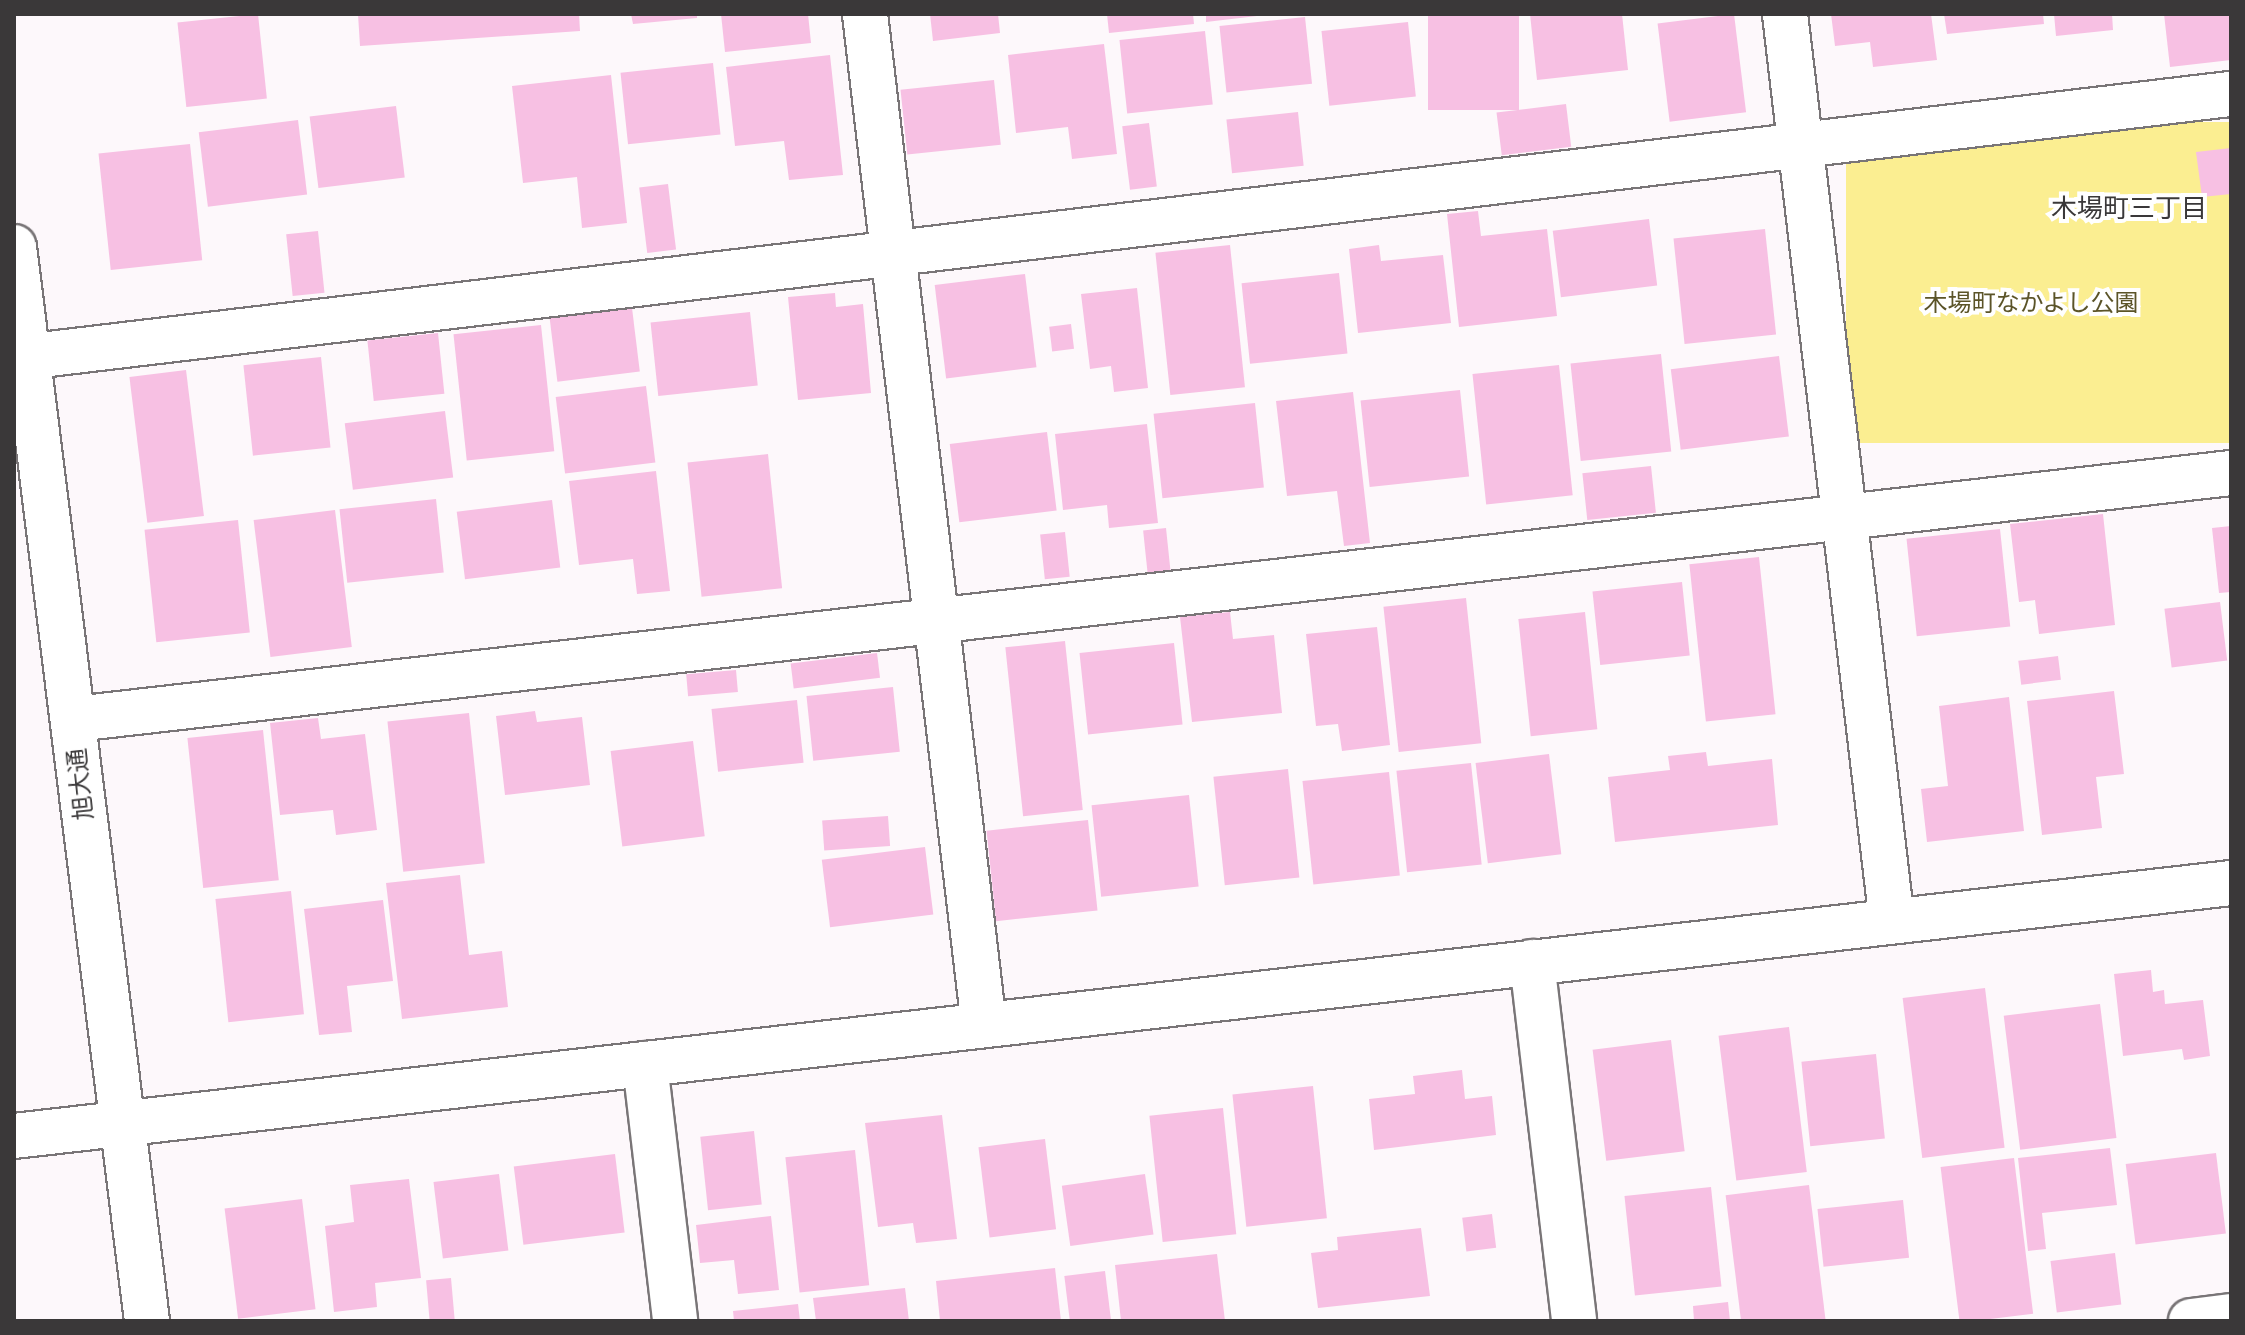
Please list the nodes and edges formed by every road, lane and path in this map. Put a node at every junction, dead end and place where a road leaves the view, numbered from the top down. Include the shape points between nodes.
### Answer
1 (865, 14) edge
2 (1785, 14) edge
3 (2231, 94) edge
4 (1800, 150) junction
5 (14, 247) edge
6 (892, 257) junction
7 (24, 357) junction
8 (2231, 473) edge
9 (1845, 517) junction
10 (938, 620) junction
11 (75, 719) junction
12 (2231, 883) edge
13 (1892, 922) junction
14 (1532, 962) junction
15 (984, 1025) junction
16 (645, 1064) junction
17 (119, 1123) junction
18 (14, 1136) edge
19 (2231, 1316) edge
20 (147, 1321) edge
21 (675, 1321) edge
22 (1574, 1321) edge
23 (2191, 1321) edge

1 - 6 street
2 - 4 street
3 - 4 street
4 - 6 street
4 - 9 street
5 - 7 street, 旭大通
6 - 7 street
6 - 10 street
7 - 11 street, 旭大通
8 - 9 street
9 - 10 street
9 - 13 street
10 - 11 street
10 - 15 street
11 - 17 street, 旭大通
12 - 13 street
13 - 14 street
14 - 15 street
14 - 22 street
15 - 16 street
16 - 17 street
16 - 21 street
17 - 18 street
17 - 20 street, 旭大通
19 - 23 street

